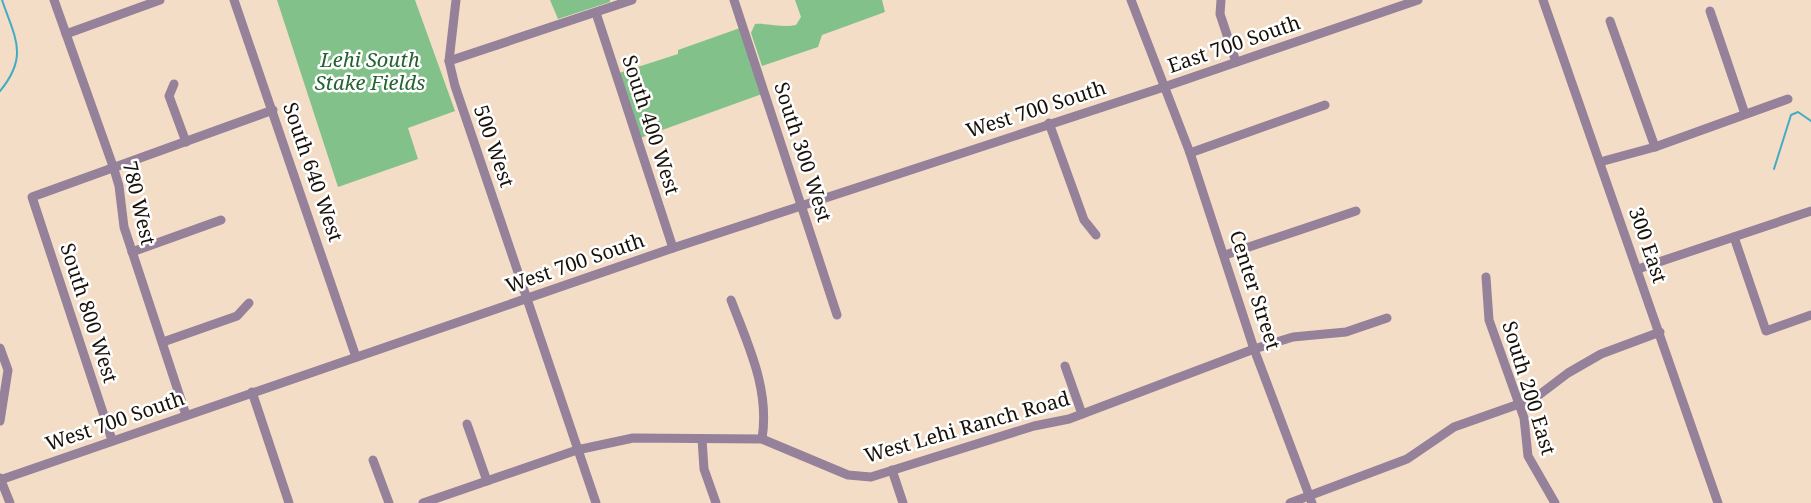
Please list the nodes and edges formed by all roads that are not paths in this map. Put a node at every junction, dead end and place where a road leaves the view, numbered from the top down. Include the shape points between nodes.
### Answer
1 (54, 0) edge
2 (160, 0) edge
3 (234, 0) edge
4 (456, 0) edge
5 (632, 0) edge
6 (734, 0) edge
7 (1132, 0) edge
8 (1221, 0) edge
9 (1418, 0) edge
10 (1543, 0) edge
11 (1710, 11) dead end
12 (596, 14) junction
13 (1610, 21) dead end
14 (66, 34) junction
15 (449, 61) junction
16 (1236, 63) junction
17 (174, 84) dead end
18 (1164, 87) junction
19 (1788, 99) dead end
20 (1325, 105) dead end
21 (273, 110) junction
22 (1745, 114) junction
23 (1049, 123) junction
24 (186, 142) junction
25 (1654, 147) junction
26 (1190, 153) junction
27 (1600, 162) junction
28 (114, 169) junction
29 (802, 206) junction
30 (1356, 211) dead end
31 (1811, 211) edge
32 (221, 220) dead end
33 (1096, 235) dead end
34 (1734, 237) junction
35 (673, 248) junction
36 (132, 252) junction
37 (1225, 255) junction
38 (1638, 269) junction
39 (1486, 277) dead end
40 (526, 300) junction
41 (731, 300) dead end
42 (249, 303) dead end
43 (837, 315) dead end
44 (1811, 315) edge
45 (1387, 318) dead end
46 (1660, 332) junction
47 (163, 342) junction
48 (0, 348) edge
49 (1254, 349) junction
50 (356, 357) junction
51 (1065, 366) dead end
52 (252, 392) junction
53 (1519, 404) junction
54 (1082, 414) junction
55 (186, 415) junction
56 (0, 421) edge
57 (467, 424) dead end
58 (702, 439) junction
59 (762, 439) junction
60 (112, 440) junction
61 (578, 450) junction
62 (373, 460) dead end
63 (892, 470) junction
64 (0, 479) edge
65 (487, 481) junction
66 (1310, 499) edge
67 (10, 503) edge
68 (289, 503) edge
69 (389, 503) edge
70 (423, 503) edge
71 (596, 503) edge
72 (716, 503) edge
73 (903, 503) edge
74 (1290, 503) edge
75 (1555, 503) edge
76 (1718, 503) edge

1 - 14 street, 780 West
2 - 14 street
3 - 21 street, South 640 West
4 - 15 street, 500 West
5 - 12 street
6 - 29 street, South 300 West
7 - 18 street, Center Street
8 - 16 street via 1220,14
9 - 16 street, East 700 South
10 - 27 street, 300 East
11 - 22 street
12 - 15 street
12 - 35 street, South 400 West
13 - 25 street
14 - 28 street, 780 West
15 - 40 street, 500 West
16 - 18 street, East 700 South
17 - 24 street via 169,96
18 - 23 street, West 700 South
18 - 26 street, Center Street
19 - 22 street
20 - 26 street
21 - 24 street
21 - 50 street, South 640 West
22 - 25 street
23 - 29 street, West 700 South
23 - 33 street via 1084,220
24 - 28 street
25 - 27 street
26 - 37 street, Center Street
27 - 38 street, 300 East
28 - 36 street, 780 West
28 - 60 street, South 800 West via 32,197
29 - 35 street, West 700 South
29 - 43 street, South 300 West
30 - 37 street
31 - 34 street
32 - 36 street
34 - 38 street
34 - 44 street via 1767,331
35 - 40 street, West 700 South
36 - 47 street, 780 West
37 - 49 street, Center Street
38 - 46 street, 300 East
39 - 53 street, South 200 East via 1490,320
40 - 50 street, West 700 South
40 - 61 street, 500 West
41 - 59 street via 760,378 764,407
42 - 47 street via 237,315
45 - 49 street, West Lehi Ranch Road via 1346,332 1293,337
46 - 53 street via 1601,354
46 - 76 street, 300 East
47 - 55 street, 780 West
48 - 56 street via 8,370
49 - 54 street, West Lehi Ranch Road
49 - 66 street, Center Street
50 - 52 street, West 700 South
51 - 54 street
52 - 55 street, West 700 South
52 - 68 street
53 - 66 street via 1454,427 1407,459
53 - 75 street, South 200 East via 1528,456
54 - 63 street, West Lehi Ranch Road
55 - 60 street, West 700 South
57 - 65 street
58 - 59 street, West Lehi Ranch Road
58 - 61 street, West Lehi Ranch Road via 633,438
58 - 72 street via 704,470
59 - 63 street, West Lehi Ranch Road via 848,475 871,477
60 - 64 street, West 700 South
61 - 65 street, West Lehi Ranch Road
61 - 71 street
62 - 69 street
63 - 73 street
64 - 67 street
65 - 70 street, West Lehi Ranch Road
66 - 74 street

